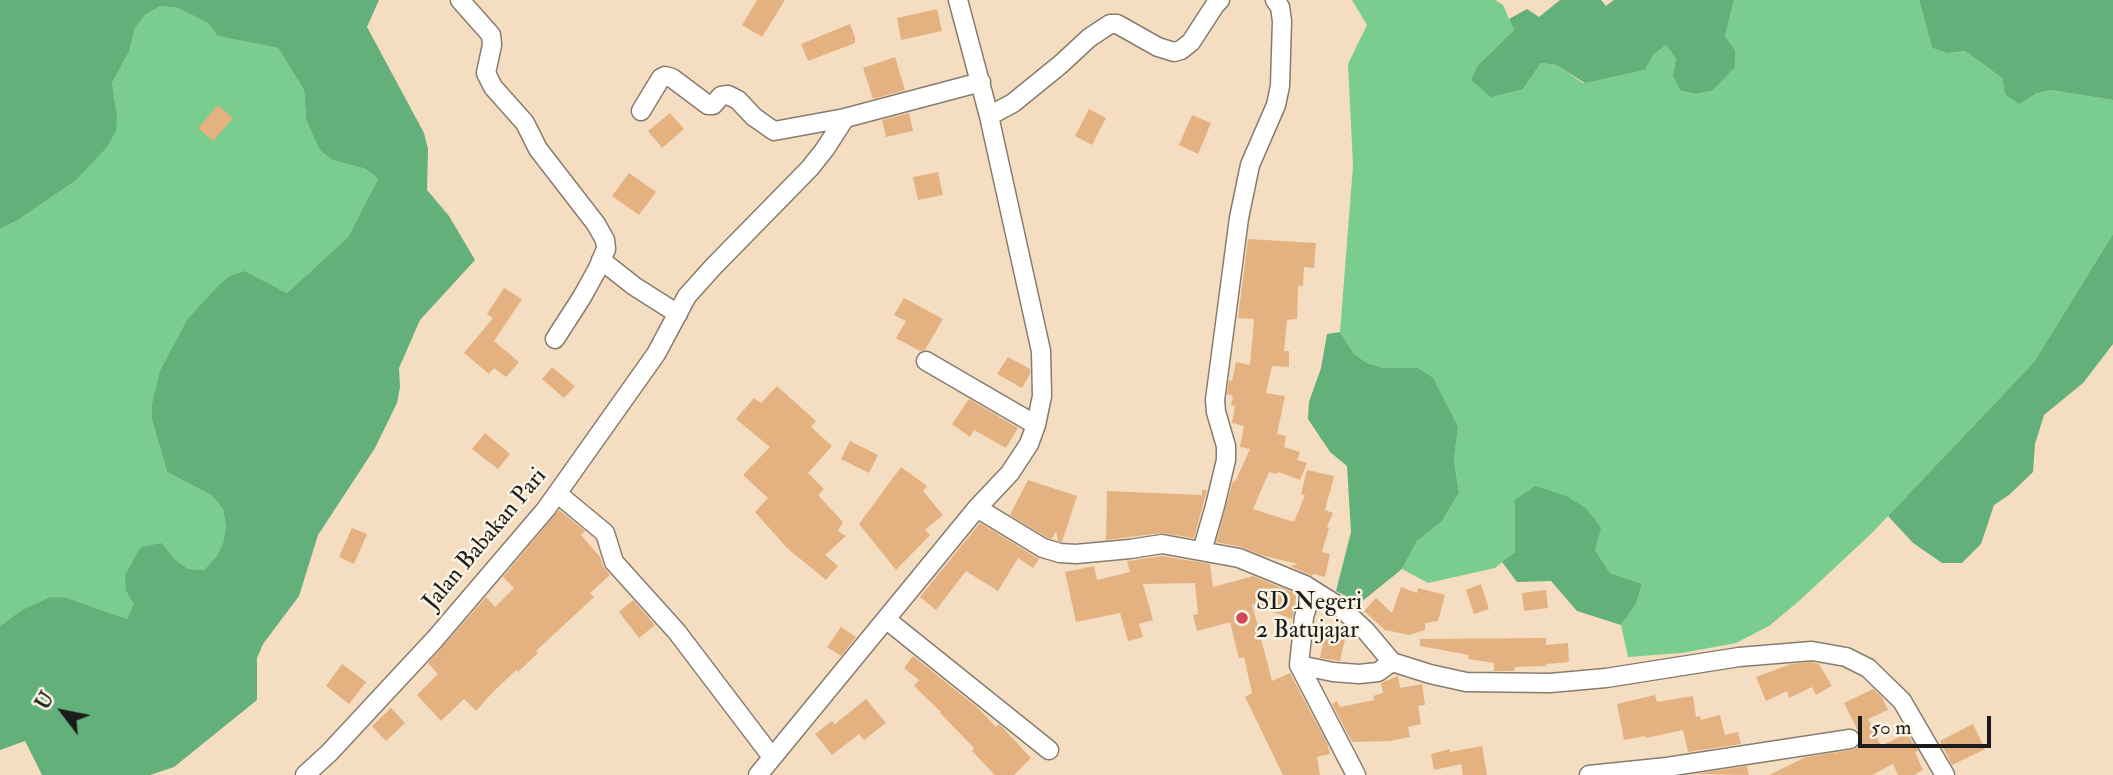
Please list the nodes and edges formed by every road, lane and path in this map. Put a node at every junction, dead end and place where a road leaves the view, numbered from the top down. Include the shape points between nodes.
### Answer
1 (460, 0) edge
2 (958, 0) edge
3 (1220, 0) edge
4 (1275, 0) edge
5 (981, 82) junction
6 (641, 111) dead end
7 (989, 117) junction
8 (845, 118) junction
9 (601, 260) junction
10 (678, 314) junction
11 (555, 339) dead end
12 (926, 360) dead end
13 (1036, 425) junction
14 (558, 494) junction
15 (977, 508) junction
16 (1202, 551) junction
17 (1312, 590) junction
18 (887, 620) junction
19 (1392, 662) junction
20 (1299, 666) junction
21 (1850, 739) dead end
22 (1049, 751) dead end
23 (772, 757) junction
24 (305, 775) edge
25 (758, 775) edge
26 (1356, 775) edge
27 (1589, 775) edge
28 (1945, 775) edge

1 - 9 street via 491,35 486,73 493,87 524,122 538,149 600,230 606,249
2 - 5 street
3 - 7 street via 1191,42 1174,52 1110,24 1013,103
4 - 16 street via 1282,21 1280,86 1251,166 1239,218 1215,400 1226,460
5 - 7 street
5 - 8 street
6 - 8 street via 665,76 708,105 728,95 738,100 774,131
7 - 13 street via 1041,351 1042,396
8 - 10 street, Jalan Babakan Pari via 810,168 714,266
9 - 10 street
9 - 11 street
10 - 14 street, Jalan Babakan Pari via 656,354
12 - 13 street
13 - 15 street via 1010,473
14 - 23 street via 604,533 614,562 677,632
14 - 24 street, Jalan Babakan Pari via 444,629
15 - 16 street via 1036,544 1060,553 1162,544
15 - 18 street
16 - 17 street via 1239,558
17 - 19 street via 1354,619
17 - 20 street
18 - 22 street
18 - 23 street
19 - 20 street via 1378,673 1359,674
19 - 28 street via 1466,682 1550,684 1739,657 1812,651 1846,657 1868,668 1902,701
20 - 26 street
21 - 27 street
23 - 25 street

